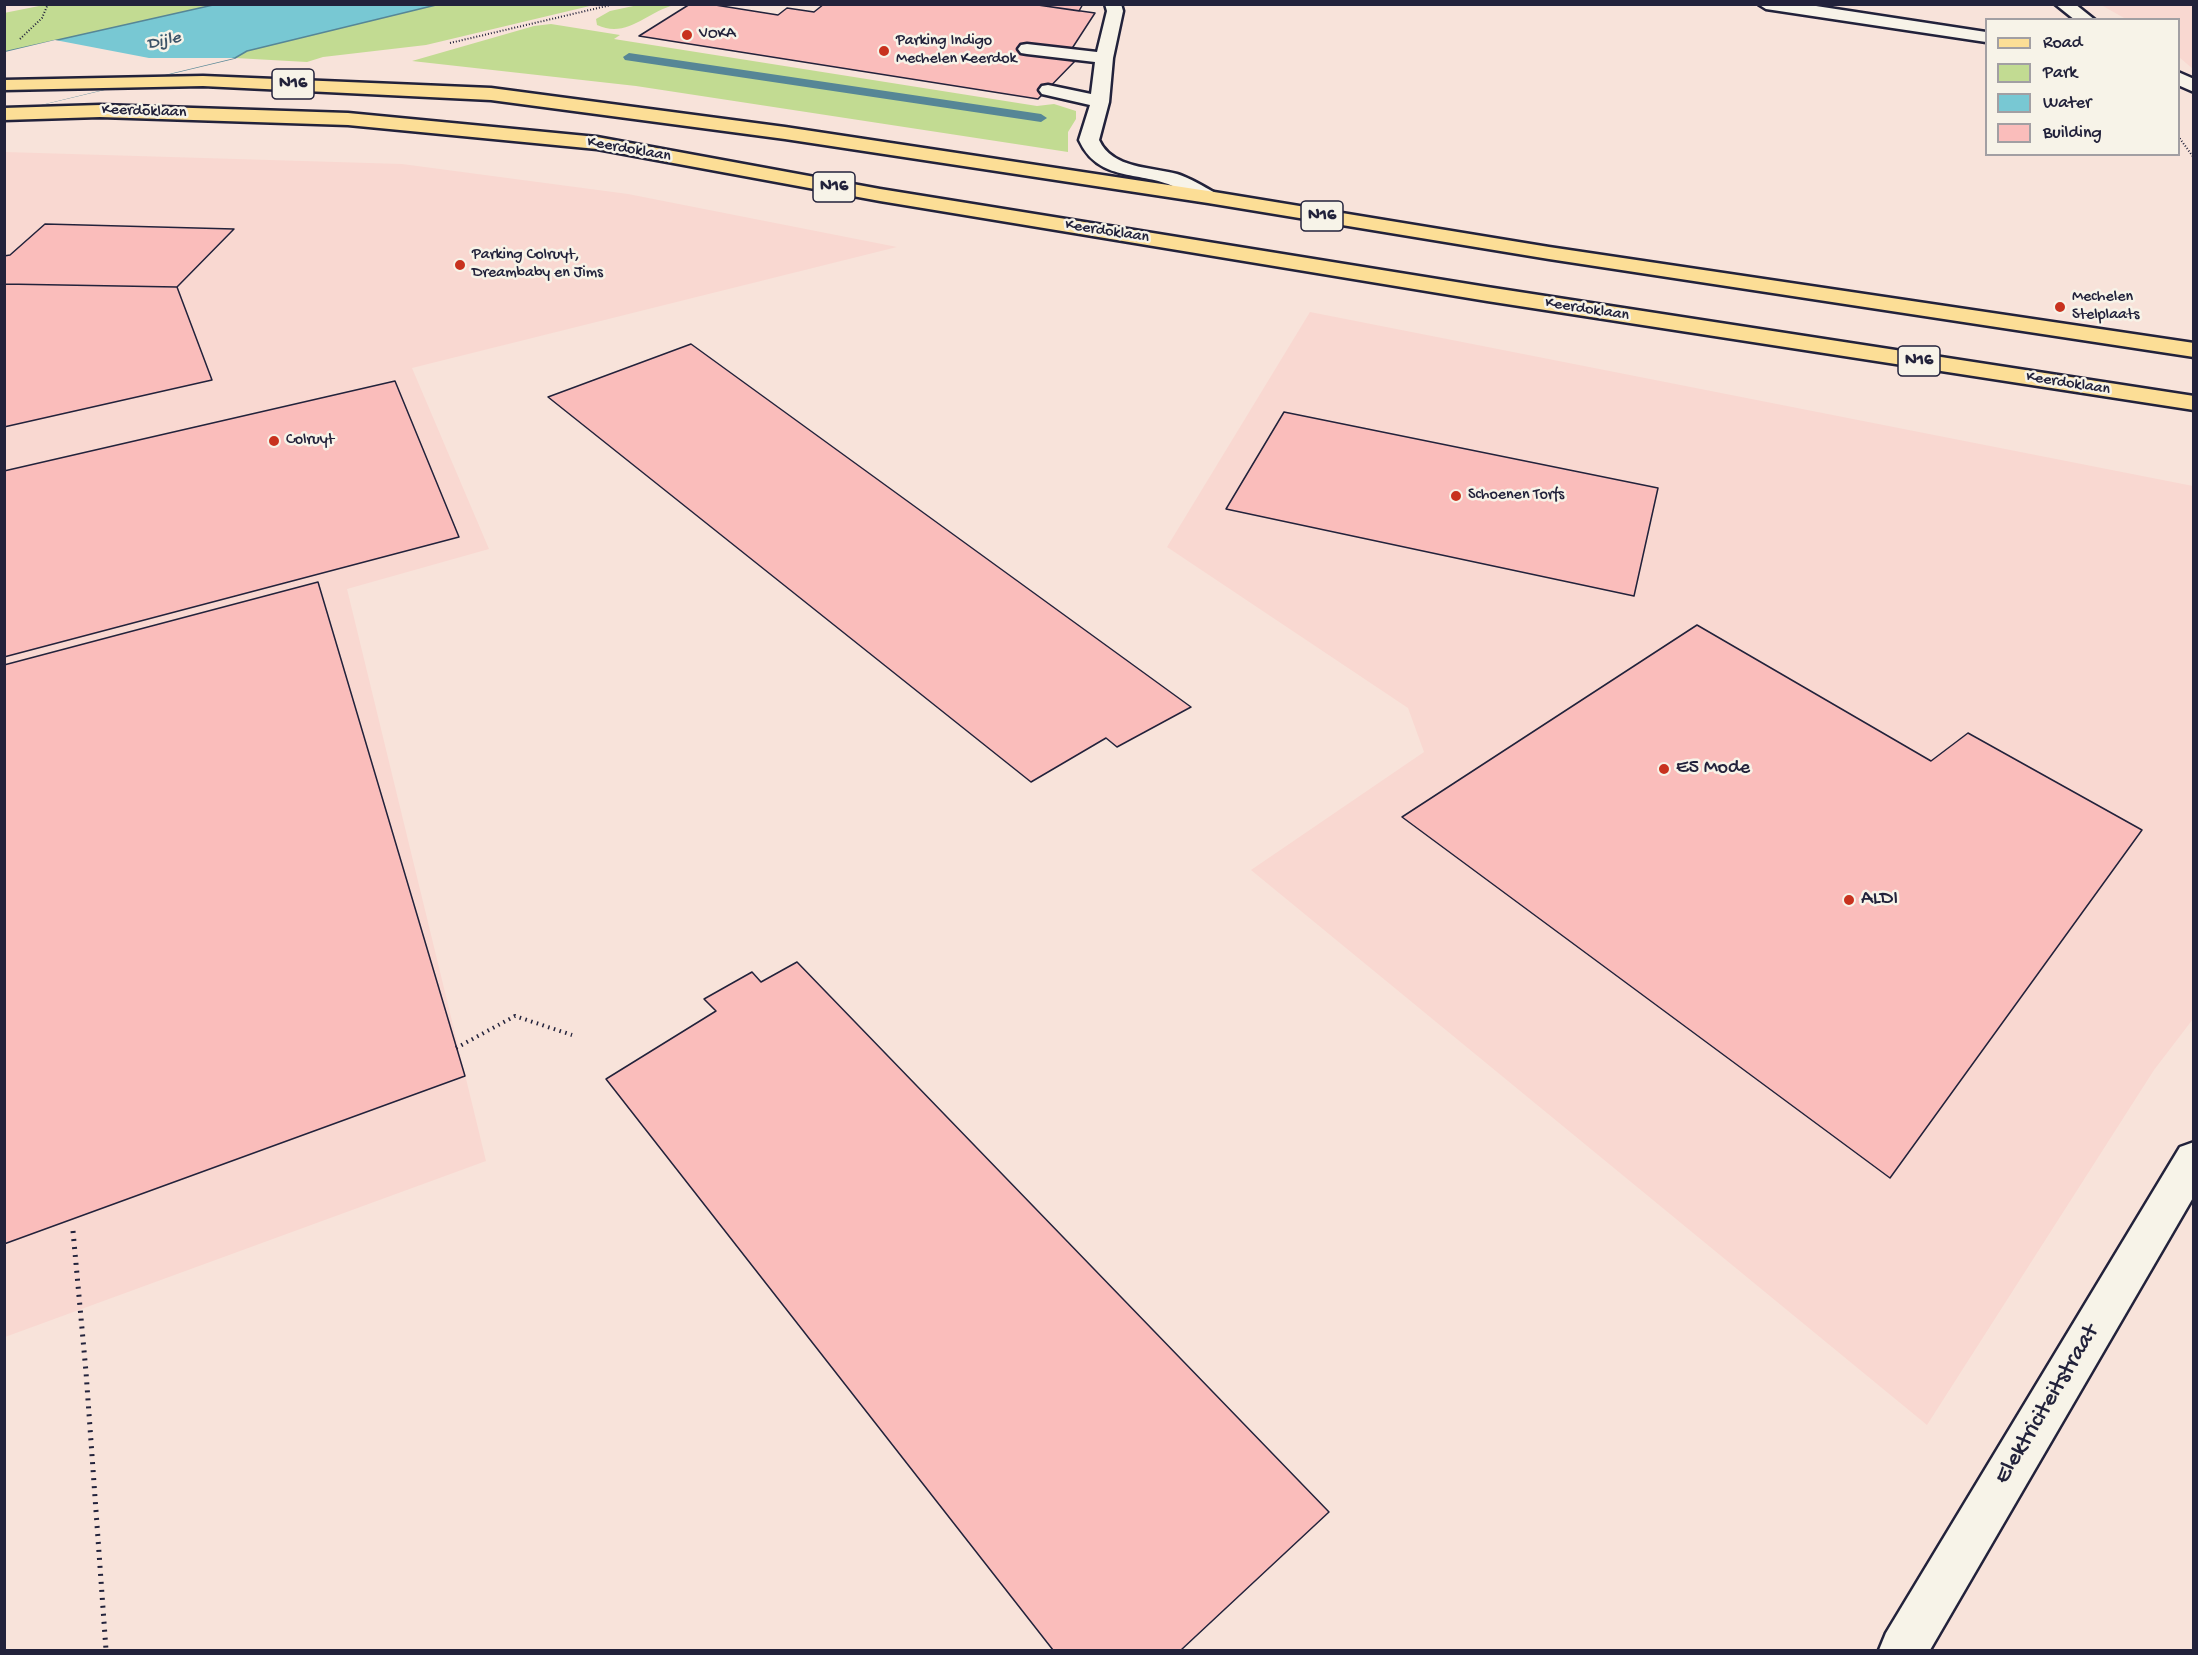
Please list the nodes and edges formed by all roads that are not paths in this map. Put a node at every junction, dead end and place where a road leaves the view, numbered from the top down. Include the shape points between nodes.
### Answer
1 (1113, 4) edge
2 (1766, 4) edge
3 (2063, 4) edge
4 (2084, 18) edge
5 (1985, 37) edge
6 (1027, 49) dead end
7 (1104, 58) junction
8 (2180, 77) edge
9 (4, 86) edge
10 (1052, 86) dead end
11 (2193, 87) edge
12 (1100, 102) junction
13 (9, 115) edge
14 (1208, 197) junction
15 (2193, 350) edge
16 (2193, 403) edge
17 (2193, 1159) edge
18 (1903, 1650) edge

1 - 7 street via 1115,11
2 - 5 street
3 - 4 street
6 - 7 street
7 - 12 street
8 - 11 street
9 - 14 main road, Keerdoklaan / N16 via 203,81 491,94 785,133
10 - 12 street
12 - 14 street via 1089,140 1093,149 1129,171 1173,179
13 - 16 main road, Keerdoklaan / N16 via 100,111 348,119 597,143 880,195 1428,285
14 - 15 main road, Keerdoklaan / N16
17 - 18 street, Elektriciteitstraat

